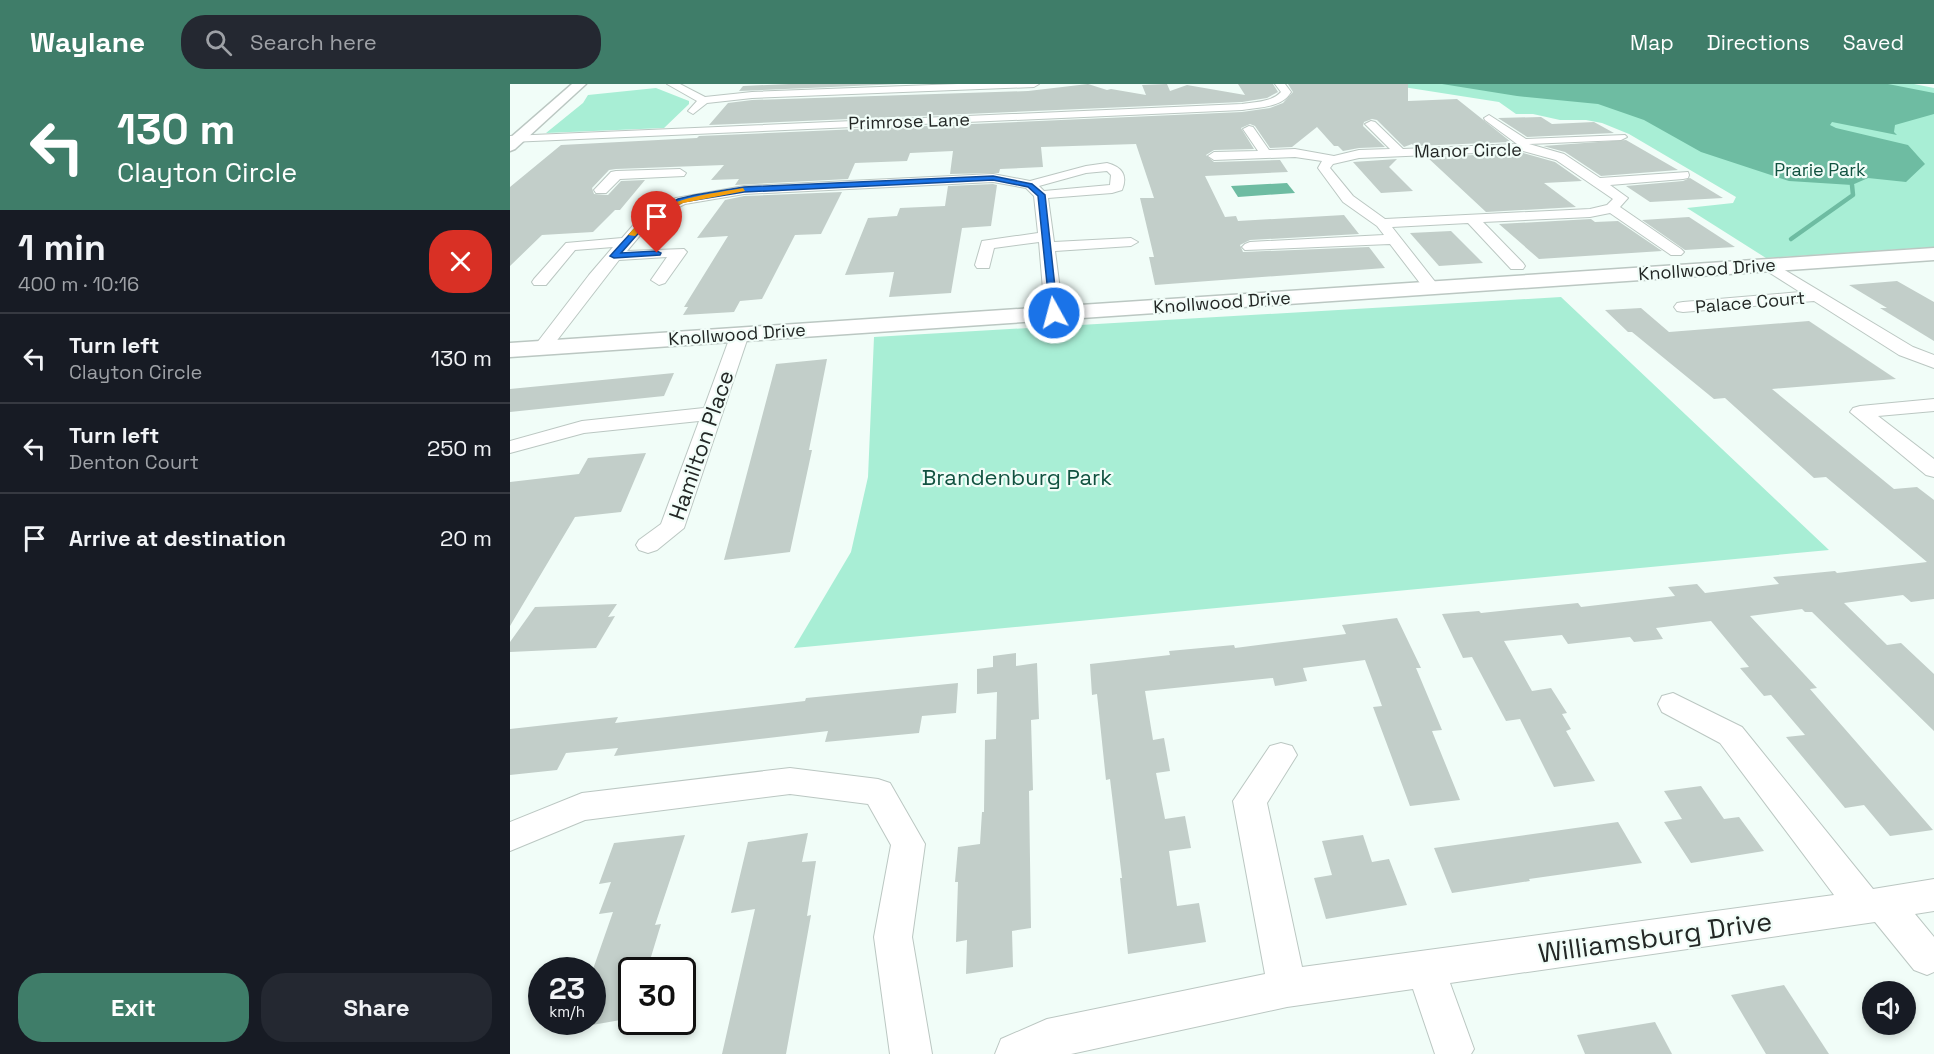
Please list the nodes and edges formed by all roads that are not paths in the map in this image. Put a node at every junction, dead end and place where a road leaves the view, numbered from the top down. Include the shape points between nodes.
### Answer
1 (580, 84) edge
2 (672, 84) edge
3 (1034, 84) edge
4 (1280, 84) edge
5 (1160, 99) dead end
6 (704, 100) junction
7 (1166, 110) junction
8 (1489, 118) dead end
9 (1371, 124) dead end
10 (1249, 129) dead end
11 (675, 131) junction
12 (1621, 137) dead end
13 (513, 141) edge
14 (1523, 144) junction
15 (1399, 152) junction
16 (1266, 154) junction
17 (1214, 156) dead end
18 (1332, 159) junction
19 (1683, 176) dead end
20 (923, 180) junction
21 (1596, 182) junction
22 (873, 183) junction
23 (824, 186) junction
24 (1036, 190) junction
25 (672, 193) junction
26 (868, 197) dead end
27 (1612, 208) junction
28 (1472, 219) junction
29 (1382, 223) junction
30 (1120, 229) dead end
31 (1046, 239) junction
32 (1394, 239) junction
33 (625, 242) junction
34 (1131, 242) dead end
35 (1250, 247) dead end
36 (1676, 252) dead end
37 (1934, 254) edge
38 (614, 256) junction
39 (983, 265) dead end
40 (1768, 265) junction
41 (1517, 266) dead end
42 (595, 278) junction
43 (659, 280) dead end
44 (1432, 288) junction
45 (1816, 296) junction
46 (1683, 307) dead end
47 (1054, 313) junction
48 (740, 334) junction
49 (542, 348) junction
50 (510, 350) edge
51 (1934, 362) edge
52 (1934, 405) edge
53 (714, 413) junction
54 (513, 447) dead end
55 (1934, 470) edge
56 (648, 545) dead end
57 (1673, 704) dead end
58 (1281, 755) dead end
59 (510, 837) edge
60 (1934, 895) edge
61 (1874, 906) junction
62 (1926, 957) dead end
63 (1426, 969) junction
64 (1287, 988) junction
65 (1453, 1049) dead end
66 (911, 1054) edge
67 (1016, 1054) edge

1 - 13 street
2 - 6 street
3 - 6 street
4 - 7 street, Primrose Lane via 1285,95 1273,102
5 - 7 street
6 - 11 street
7 - 11 street, Primrose Lane
8 - 14 street
9 - 15 street
10 - 16 street
11 - 13 street, Primrose Lane
12 - 14 street
14 - 15 street, Manor Circle
14 - 21 street, Manor Circle via 1560,157
15 - 18 street, Manor Circle
16 - 17 street, Manor Circle
16 - 18 street, Manor Circle
18 - 29 street via 1324,168 1348,199
19 - 21 street
20 - 22 street
20 - 23 street via 924,171 919,170 834,173
20 - 24 street via 993,178
21 - 27 street, Manor Circle via 1621,198
22 - 23 street
22 - 26 street
23 - 25 street
24 - 24 street via 1095,168 1117,173 1117,187 1112,189
24 - 31 street
25 - 25 street via 680,173 616,175 601,190
25 - 33 street
27 - 28 street via 1590,213
27 - 36 street
28 - 29 street
28 - 41 street
29 - 32 street
30 - 31 street
31 - 34 street
31 - 39 street via 987,244
31 - 47 street
32 - 35 street
32 - 44 street
33 - 38 street
33 - 42 street via 571,246 540,282
37 - 40 street, Knollwood Drive
38 - 42 street
38 - 43 street via 679,252
40 - 44 street, Knollwood Drive
40 - 45 street
42 - 49 street
44 - 47 street, Knollwood Drive
45 - 46 street, Palace Court
45 - 51 street via 1906,351
47 - 48 street, Knollwood Drive
48 - 49 street, Knollwood Drive
48 - 53 street, Hamilton Place
49 - 50 street, Knollwood Drive
52 - 55 street via 1860,412
53 - 54 street via 582,427
53 - 56 street, Hamilton Place via 672,528
57 - 61 street via 1731,735
58 - 64 street via 1250,801
59 - 66 street via 582,807 778,783 878,792 908,844 893,938
60 - 61 street, Williamsburg Drive
61 - 62 street
61 - 63 street, Williamsburg Drive
63 - 64 street, Williamsburg Drive
63 - 65 street
64 - 67 street, Williamsburg Drive via 1047,1039

